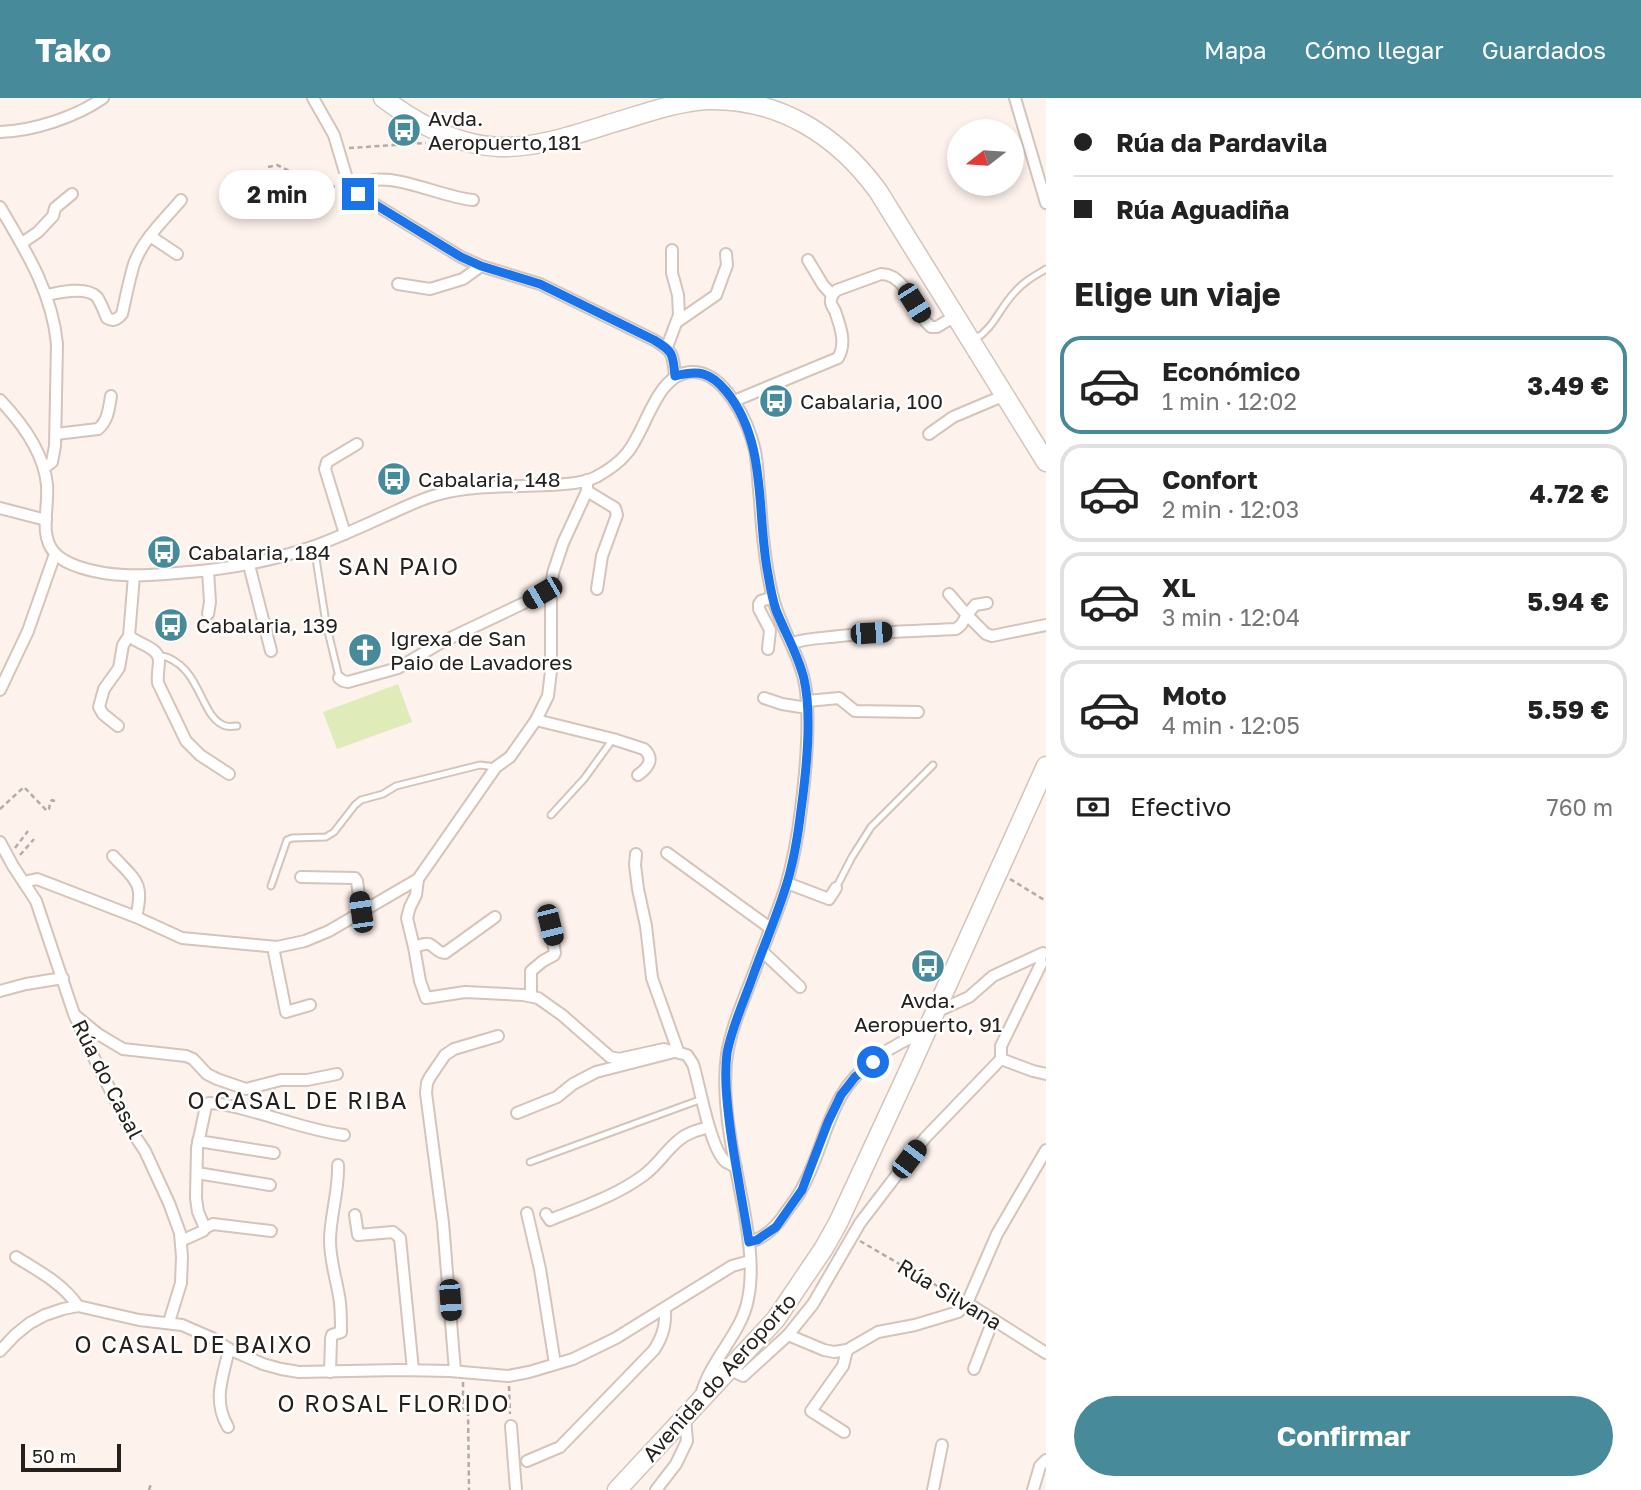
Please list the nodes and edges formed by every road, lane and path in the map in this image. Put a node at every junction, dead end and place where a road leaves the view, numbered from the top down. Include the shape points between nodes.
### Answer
1 (103, 98) edge
2 (313, 98) edge
3 (383, 98) edge
4 (1015, 98) edge
5 (0, 132) edge
6 (431, 143) dead end
7 (338, 149) junction
8 (268, 167) dead end
9 (351, 185) junction
10 (72, 194) dead end
11 (181, 200) dead end
12 (473, 200) dead end
13 (1046, 203) edge
14 (0, 207) edge
15 (150, 236) junction
16 (22, 243) junction
17 (672, 250) dead end
18 (177, 254) dead end
19 (726, 254) dead end
20 (808, 260) dead end
21 (481, 266) junction
22 (1046, 270) edge
23 (398, 284) dead end
24 (47, 295) junction
25 (832, 295) junction
26 (955, 316) junction
27 (677, 322) junction
28 (971, 342) junction
29 (667, 347) junction
30 (675, 376) junction
31 (1005, 395) junction
32 (111, 396) dead end
33 (0, 400) edge
34 (734, 401) junction
35 (56, 433) junction
36 (929, 434) dead end
37 (357, 444) dead end
38 (1046, 462) edge
39 (44, 468) junction
40 (587, 485) junction
41 (0, 508) edge
42 (46, 520) junction
43 (345, 534) junction
44 (314, 546) junction
45 (55, 554) junction
46 (248, 565) junction
47 (208, 571) junction
48 (134, 576) junction
49 (552, 581) junction
50 (597, 589) dead end
51 (949, 594) dead end
52 (773, 597) junction
53 (987, 603) dead end
54 (208, 614) dead end
55 (967, 615) junction
56 (1046, 625) edge
57 (129, 636) junction
58 (792, 643) junction
59 (768, 649) dead end
60 (271, 651) dead end
61 (158, 655) junction
62 (339, 678) joint
63 (0, 690) edge
64 (764, 698) dead end
65 (807, 704) junction
66 (918, 712) dead end
67 (536, 720) junction
68 (118, 726) dead end
69 (237, 726) dead end
70 (613, 739) junction
71 (933, 765) dead end
72 (1046, 766) edge
73 (496, 767) junction
74 (229, 774) dead end
75 (638, 775) dead end
76 (57, 802) dead end
77 (0, 809) edge
78 (551, 815) dead end
79 (28, 831) dead end
80 (34, 839) dead end
81 (0, 842) edge
82 (11, 852) dead end
83 (667, 853) dead end
84 (636, 854) dead end
85 (113, 856) dead end
86 (17, 859) dead end
87 (301, 877) dead end
88 (1006, 877) dead end
89 (418, 879) junction
90 (24, 882) junction
91 (787, 883) junction
92 (271, 886) dead end
93 (836, 888) joint
94 (1046, 901) edge
95 (361, 912) junction
96 (136, 917) junction
97 (495, 917) dead end
98 (550, 925) dead end
99 (770, 929) junction
100 (273, 947) junction
101 (414, 947) junction
102 (762, 951) junction
103 (1043, 953) edge
104 (63, 978) junction
105 (800, 987) dead end
106 (0, 991) edge
107 (531, 996) junction
108 (310, 1005) dead end
109 (933, 1013) junction
110 (74, 1014) junction
111 (925, 1032) junction
112 (498, 1036) dead end
113 (678, 1051) junction
114 (1001, 1059) junction
115 (337, 1074) dead end
116 (1046, 1074) edge
117 (702, 1099) junction
118 (517, 1113) dead end
119 (709, 1127) junction
120 (344, 1135) dead end
121 (198, 1141) junction
122 (1046, 1150) edge
123 (274, 1153) dead end
124 (530, 1162) dead end
125 (338, 1165) dead end
126 (736, 1167) junction
127 (197, 1172) junction
128 (270, 1185) dead end
129 (527, 1213) dead end
130 (546, 1214) dead end
131 (355, 1215) dead end
132 (205, 1228) junction
133 (271, 1231) dead end
134 (853, 1237) junction
135 (181, 1241) junction
136 (749, 1242) junction
137 (16, 1257) dead end
138 (750, 1261) junction
139 (967, 1303) junction
140 (78, 1306) junction
141 (665, 1308) junction
142 (993, 1320) junction
143 (169, 1322) junction
144 (788, 1335) junction
145 (229, 1349) junction
146 (847, 1350) junction
147 (0, 1351) edge
148 (1046, 1353) edge
149 (555, 1364) junction
150 (974, 1369) dead end
151 (413, 1370) junction
152 (730, 1370) junction
153 (330, 1372) junction
154 (459, 1372) junction
155 (508, 1376) junction
156 (699, 1400) junction
157 (684, 1416) junction
158 (511, 1426) joint
159 (228, 1427) dead end
160 (844, 1432) dead end
161 (942, 1445) dead end
162 (1046, 1460) edge
163 (527, 1461) dead end
164 (152, 1484) dead end
165 (149, 1490) edge
166 (469, 1490) edge
167 (516, 1490) edge
168 (617, 1490) edge
169 (656, 1490) edge
170 (933, 1490) edge
171 (1033, 1490) edge

1 - 5 street via 40,125
2 - 7 street
3 - 26 main road via 433,130 466,142 501,147 567,137 706,100 745,101 774,108 815,127 866,174
4 - 13 street
6 - 7 path
7 - 9 street
8 - 9 path via 278,165 327,188
9 - 12 street via 394,181
9 - 21 street via 385,211
10 - 16 street
11 - 15 street
14 - 16 street
15 - 18 street
15 - 24 street via 135,264 117,319 107,318 89,292
16 - 24 street
17 - 27 street
19 - 27 street via 727,265 716,295
20 - 25 street
21 - 23 street via 463,279 430,289
21 - 29 street via 540,284
22 - 28 lane via 1019,287 986,333
24 - 35 street via 57,344
25 - 26 street via 887,274 902,284 931,327
25 - 34 street via 842,338 838,358
26 - 28 main road
27 - 29 street
28 - 31 main road
29 - 30 street
30 - 34 street via 704,373
30 - 40 street via 660,392 625,455
31 - 36 street via 943,422
31 - 38 main road
32 - 35 street via 107,418 98,429
33 - 39 street via 31,441
34 - 52 street via 754,449
35 - 39 street via 52,462
37 - 43 street via 327,462 325,469
39 - 42 street
40 - 43 street via 442,493
40 - 49 street
40 - 50 street via 617,511
41 - 42 street
42 - 45 street
43 - 44 street
44 - 46 street
44 - 62 lane
45 - 48 street via 73,565
45 - 63 street via 28,631
46 - 47 street
46 - 60 street
47 - 48 street
47 - 54 street
48 - 57 street
49 - 62 street via 542,593 398,668 348,682
49 - 67 street via 551,671 548,695
51 - 55 street
52 - 58 street
52 - 59 street via 761,601 759,609 770,630
53 - 55 street via 975,605
55 - 56 street via 992,636
55 - 58 street via 956,629
57 - 61 street
57 - 68 street via 100,707
58 - 65 street
61 - 69 lane via 176,661 195,681 214,718 225,726
61 - 74 street via 158,683 186,741 205,760
64 - 65 street
65 - 66 street via 839,698 855,711
65 - 91 street via 801,811
67 - 70 street
67 - 73 street via 510,757
70 - 75 street via 647,752 650,760
70 - 78 lane
71 - 93 lane via 871,827
72 - 109 main road, Avenida do Aeroporto
73 - 89 street
73 - 92 lane via 480,765 396,786 361,800 326,837 287,841
76 - 77 path via 52,800 47,811 24,787
79 - 82 path
80 - 86 path
81 - 90 street, Rúa do Casal
83 - 99 street
84 - 113 street via 652,978
85 - 96 street via 138,882
87 - 95 street via 355,878
88 - 94 path
89 - 95 street
89 - 101 street via 407,918
90 - 96 street via 37,879
90 - 104 street, Rúa do Casal via 36,901
91 - 93 street via 829,899
91 - 99 street
95 - 100 street via 304,941
96 - 100 street via 182,938
97 - 101 street via 445,953 426,944
98 - 107 street via 555,953 531,971
99 - 102 street
100 - 108 street via 286,1012
101 - 107 street via 426,998 465,992
102 - 105 street
102 - 126 street via 727,1053 727,1103
103 - 109 street via 993,976 969,997
103 - 114 street via 1002,1046
104 - 106 street
104 - 110 street, Rúa do Casal
107 - 113 street via 610,1057
109 - 111 main road, Avenida do Aeroporto
110 - 115 street via 123,1049 186,1056 208,1074 239,1087
110 - 135 street, Rúa do Casal via 145,1151
111 - 136 street via 897,1044 855,1077 828,1122 802,1190 776,1227
111 - 152 main road, Avenida do Aeroporto via 824,1248 776,1320
112 - 154 street via 454,1049 427,1083
113 - 117 street via 693,1064
113 - 118 street via 596,1072 557,1097
114 - 116 street
114 - 134 street via 925,1138
117 - 119 street
117 - 124 lane
119 - 126 street via 723,1159
119 - 130 street via 681,1138 643,1176 608,1197 550,1220
120 - 121 street via 209,1102
121 - 123 street
121 - 127 street
122 - 139 street via 997,1234
125 - 153 street via 330,1244 341,1332 332,1335
126 - 136 street
127 - 128 street
127 - 132 street via 198,1212
129 - 149 street
131 - 151 street via 358,1235 393,1232 400,1238
132 - 133 street via 213,1224
132 - 135 street
134 - 139 path, Rúa Silvana
134 - 144 street via 813,1304
135 - 143 street, Rúa do Casal via 181,1283
136 - 138 street
137 - 140 street via 60,1286
138 - 141 street via 732,1266
138 - 156 street via 744,1314 705,1380
139 - 142 street, Rúa Silvana
139 - 146 street via 958,1312 878,1332
140 - 143 street
140 - 147 street via 30,1323
141 - 149 street via 616,1338
141 - 163 street via 661,1339 654,1350 560,1447
142 - 148 street, Rúa Silvana
142 - 150 street
143 - 145 street
144 - 146 street via 824,1350
144 - 152 street via 743,1376
145 - 153 street via 281,1369
145 - 159 street via 219,1394
146 - 160 street via 843,1366 811,1411
149 - 155 street
151 - 153 street
151 - 154 street
152 - 156 main road, Avenida do Aeroporto
154 - 155 street
154 - 166 path via 463,1409 468,1409
155 - 158 path
156 - 157 main road, Avenida do Aeroporto
157 - 168 main road, Avenida do Aeroporto
157 - 169 street via 687,1441
158 - 167 street
161 - 170 street
162 - 171 street
164 - 165 path

